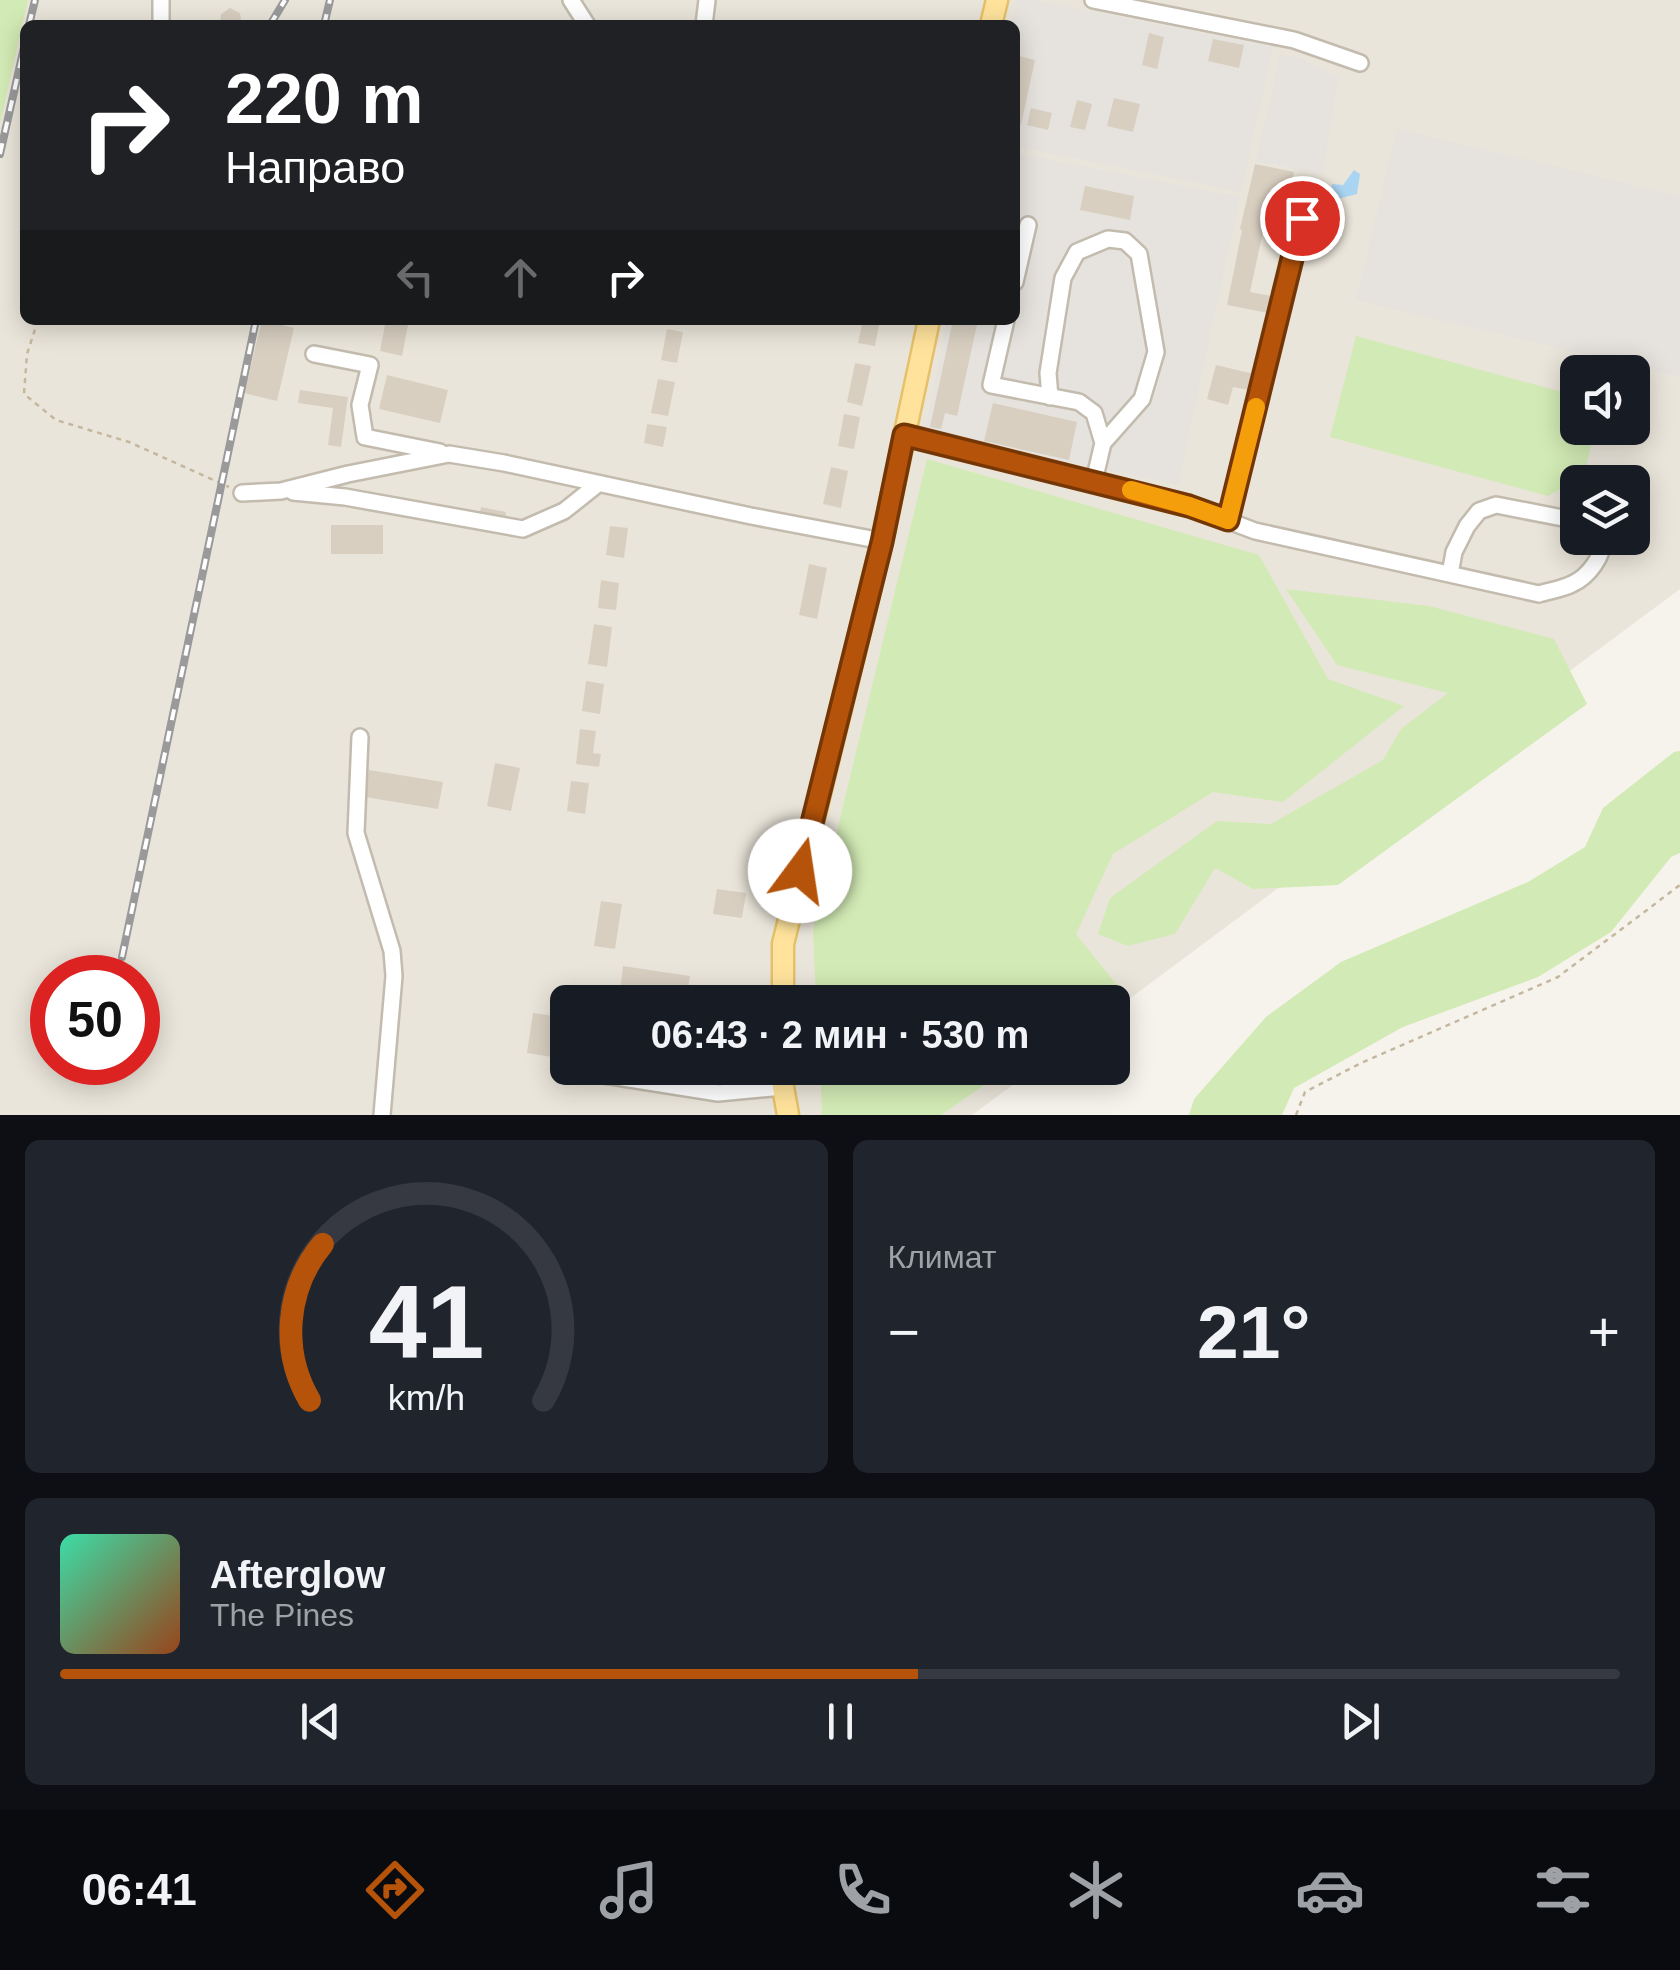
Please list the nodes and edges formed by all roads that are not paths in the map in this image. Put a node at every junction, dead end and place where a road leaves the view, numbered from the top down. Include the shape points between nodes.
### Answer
1 (1093, 0) edge
2 (1360, 63) dead end
3 (1302, 218) dead end
4 (1028, 225) dead end
5 (1020, 260) edge
6 (928, 325) edge
7 (1005, 325) edge
8 (314, 354) dead end
9 (1050, 396) junction
10 (904, 435) junction
11 (1102, 443) junction
12 (449, 454) junction
13 (1094, 480) junction
14 (598, 484) junction
15 (281, 491) junction
16 (242, 493) road end
17 (1560, 517) edge
18 (1228, 520) junction
19 (882, 542) junction
20 (1599, 555) edge
21 (1450, 574) junction
22 (360, 737) dead end
23 (783, 985) edge
24 (668, 1085) edge
25 (750, 1085) edge
26 (784, 1085) edge
27 (382, 1115) edge
28 (788, 1115) edge

1 - 2 lane via 1294,40
3 - 18 lane
4 - 5 lane
6 - 10 main road
7 - 9 lane via 991,384
8 - 12 lane via 370,365 360,405 364,437
9 - 11 lane via 1094,413
9 - 11 lane via 1063,278 1077,252 1108,239 1125,241 1139,254 1156,352 1142,399
10 - 13 lane
10 - 19 main road
11 - 13 lane
12 - 14 lane
12 - 15 lane
13 - 18 lane
14 - 15 lane via 564,512 523,529
14 - 19 lane
15 - 16 lane
17 - 21 lane via 1496,505 1479,511 1454,552
18 - 21 lane
19 - 23 main road via 782,944
20 - 21 lane via 1574,584 1539,594
22 - 27 lane via 356,833 394,976
24 - 25 lane via 718,1093
26 - 28 main road

